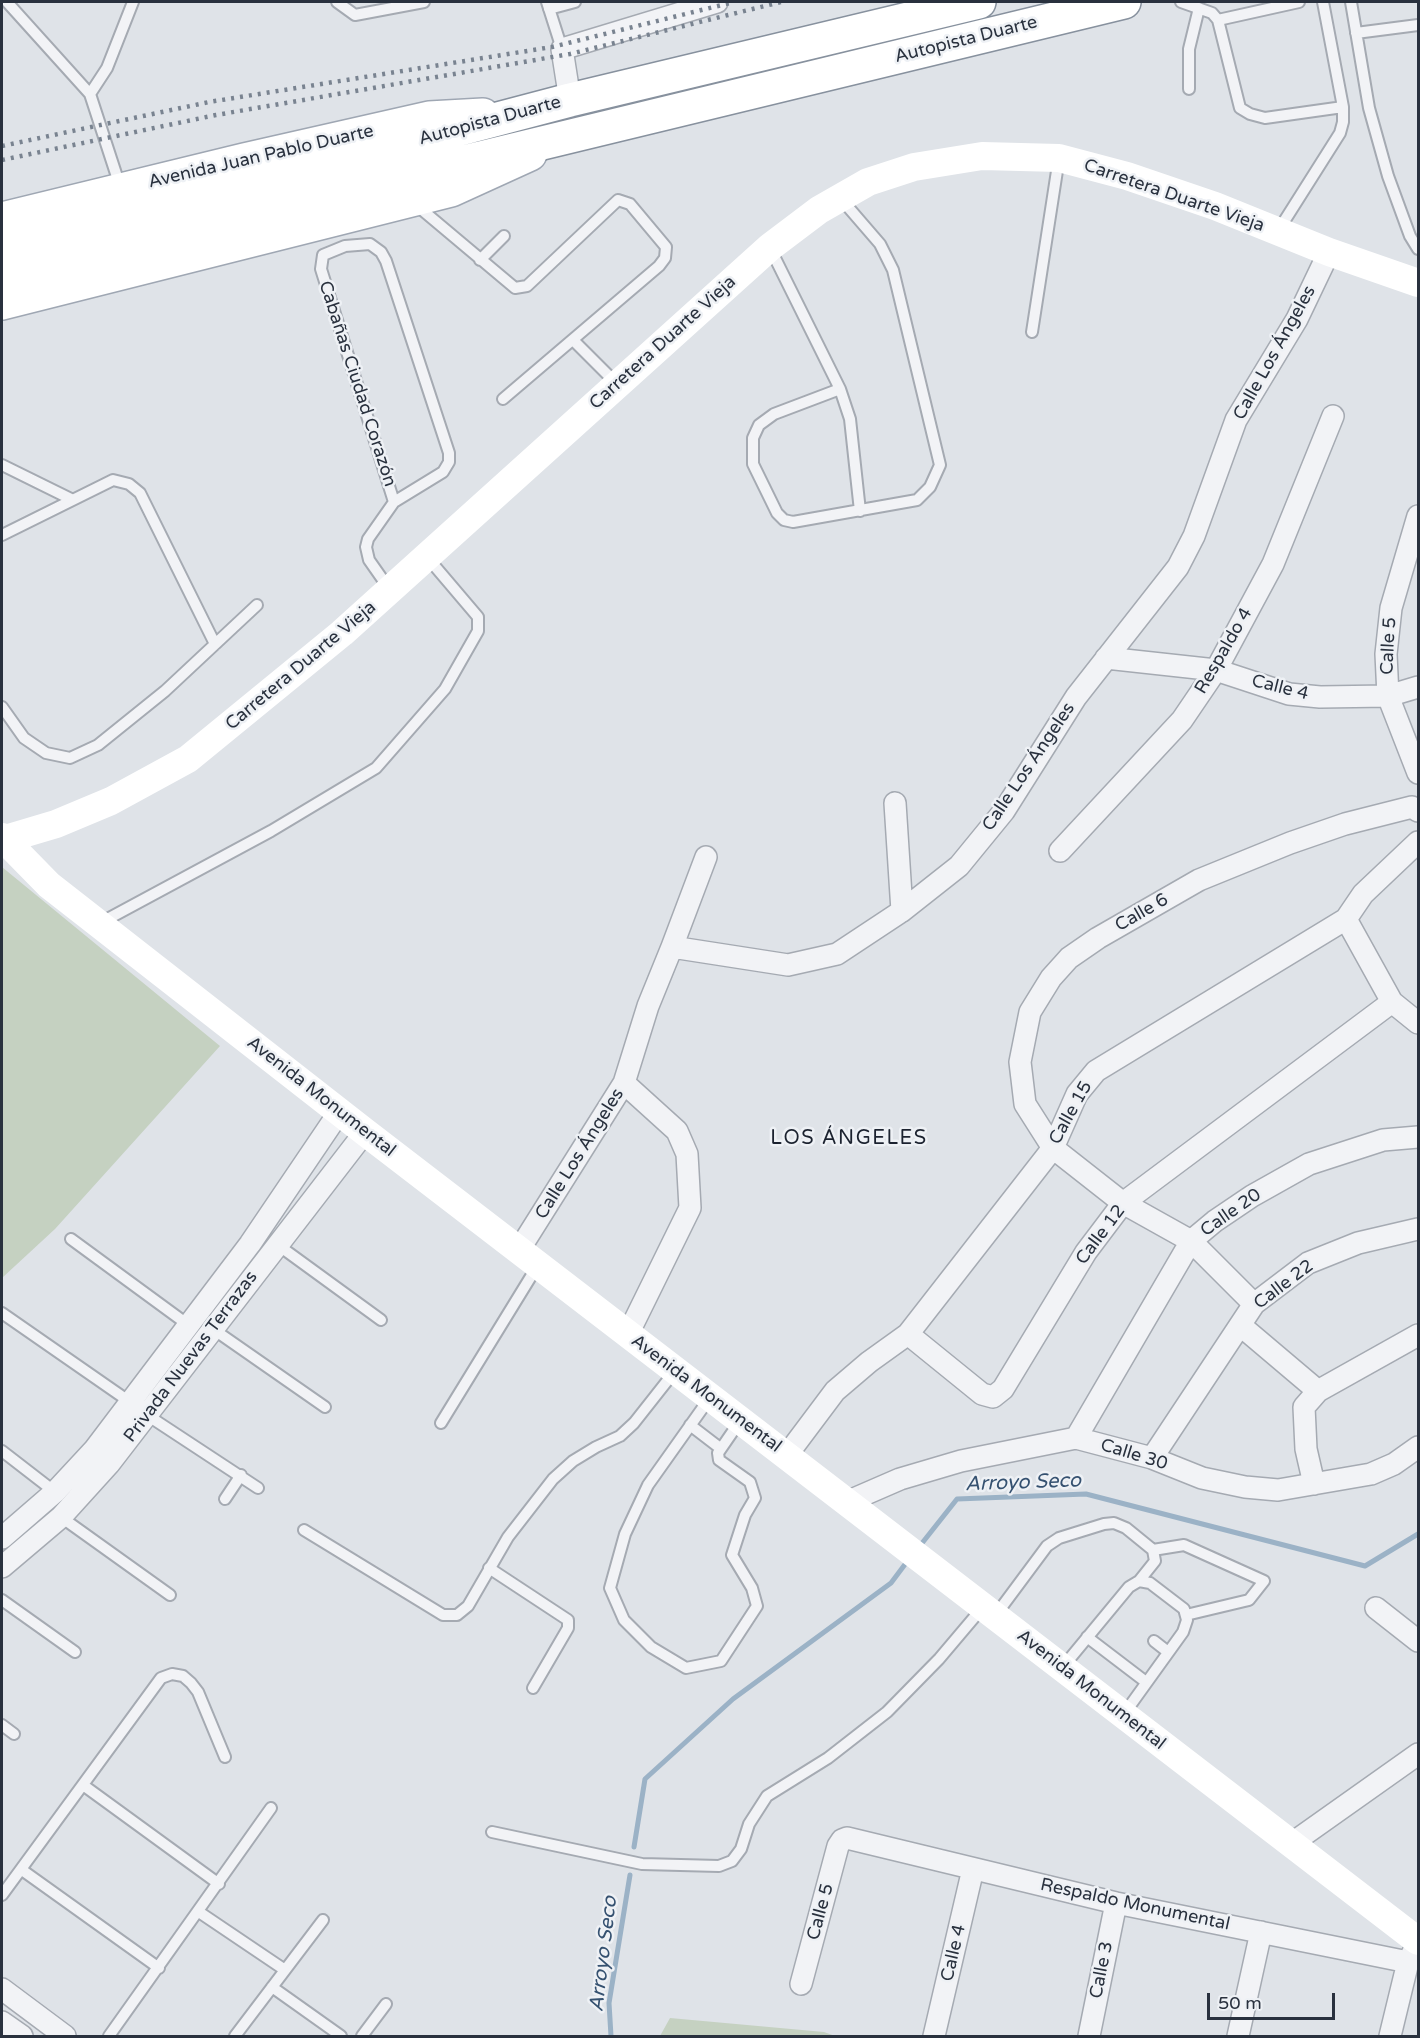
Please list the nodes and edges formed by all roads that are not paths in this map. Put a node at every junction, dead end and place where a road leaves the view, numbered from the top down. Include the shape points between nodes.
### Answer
1 (7, 2) edge
2 (133, 2) edge
3 (337, 2) edge
4 (424, 2) edge
5 (575, 2) edge
6 (717, 2) edge
7 (978, 2) edge
8 (1124, 2) edge
9 (1181, 2) edge
10 (1299, 2) edge
11 (1323, 2) edge
12 (1351, 2) edge
13 (548, 5) edge
14 (1199, 8) junction
15 (1218, 20) junction
16 (1419, 25) edge
17 (1356, 33) junction
18 (562, 50) junction
19 (1189, 89) dead end
20 (90, 94) junction
21 (570, 100) junction
22 (1343, 106) junction
23 (524, 112) junction
24 (1059, 158) junction
25 (395, 176) junction
26 (121, 189) junction
27 (840, 198) junction
28 (2, 219) edge
29 (1278, 231) junction
30 (342, 233) junction
31 (504, 236) dead end
32 (2, 243) edge
33 (770, 247) junction
34 (1419, 249) edge
35 (1329, 252) junction
36 (480, 260) junction
37 (2, 274) edge
38 (1419, 283) edge
39 (2, 303) edge
40 (1032, 332) dead end
41 (573, 340) junction
42 (617, 384) junction
43 (840, 389) junction
44 (503, 399) dead end
45 (1333, 416) dead end
46 (2, 465) edge
47 (71, 499) junction
48 (394, 502) junction
49 (860, 511) junction
50 (1419, 516) edge
51 (2, 535) edge
52 (427, 557) junction
53 (390, 590) junction
54 (257, 605) dead end
55 (215, 644) junction
56 (1106, 658) junction
57 (1216, 670) junction
58 (1419, 687) edge
59 (1388, 696) junction
60 (2, 707) edge
61 (1419, 773) edge
62 (895, 804) dead end
63 (1419, 811) edge
64 (2, 839) edge
65 (1419, 842) edge
66 (1060, 851) dead end
67 (706, 857) dead end
68 (902, 911) junction
69 (1346, 919) junction
70 (99, 924) junction
71 (672, 947) junction
72 (1392, 1002) junction
73 (1419, 1023) edge
74 (624, 1083) junction
75 (340, 1111) junction
76 (365, 1132) junction
77 (1419, 1137) edge
78 (1053, 1148) junction
79 (1124, 1203) junction
80 (1419, 1229) edge
81 (71, 1239) dead end
82 (1191, 1241) junction
83 (278, 1245) junction
84 (528, 1258) junction
85 (1254, 1304) junction
86 (2, 1313) edge
87 (381, 1320) dead end
88 (187, 1324) junction
89 (1240, 1324) junction
90 (213, 1329) junction
91 (628, 1334) junction
92 (908, 1334) junction
93 (1419, 1335) edge
94 (675, 1371) junction
95 (1318, 1390) junction
96 (710, 1398) junction
97 (130, 1402) junction
98 (325, 1407) dead end
99 (147, 1414) junction
100 (740, 1420) junction
101 (441, 1423) dead end
102 (690, 1425) junction
103 (1076, 1438) junction
104 (1419, 1447) edge
105 (720, 1448) junction
106 (2, 1451) edge
107 (787, 1455) junction
108 (1152, 1458) junction
109 (241, 1475) junction
110 (1314, 1484) junction
111 (258, 1488) dead end
112 (55, 1492) junction
113 (225, 1499) dead end
114 (847, 1502) junction
115 (61, 1517) junction
116 (304, 1530) dead end
117 (2, 1538) edge
118 (1153, 1550) junction
119 (2, 1567) edge
120 (489, 1568) junction
121 (1139, 1581) junction
122 (170, 1595) dead end
123 (2, 1600) edge
124 (1376, 1608) dead end
125 (989, 1611) junction
126 (1186, 1615) junction
127 (1087, 1637) junction
128 (1154, 1641) dead end
129 (1419, 1641) edge
130 (75, 1652) dead end
131 (1168, 1652) junction
132 (1062, 1668) junction
133 (1146, 1682) junction
134 (533, 1688) dead end
135 (1123, 1714) junction
136 (2, 1725) edge
137 (14, 1734) dead end
138 (1419, 1754) edge
139 (225, 1757) dead end
140 (83, 1785) junction
141 (271, 1808) dead end
142 (492, 1832) dead end
143 (842, 1840) joint
144 (1291, 1844) junction
145 (973, 1869) junction
146 (22, 1870) junction
147 (219, 1884) junction
148 (2, 1895) edge
149 (1116, 1903) junction
150 (199, 1912) junction
151 (323, 1920) dead end
152 (1261, 1932) junction
153 (1415, 1949) edge
154 (159, 1968) junction
155 (285, 1970) junction
156 (801, 1984) dead end
157 (272, 1987) junction
158 (2, 1989) edge
159 (386, 2004) dead end
160 (2, 2022) edge
161 (22, 2037) edge
162 (65, 2037) edge
163 (109, 2037) edge
164 (235, 2037) edge
165 (341, 2037) edge
166 (362, 2037) edge
167 (934, 2037) edge
168 (1089, 2037) edge
169 (1238, 2037) edge
170 (1390, 2037) edge

1 - 20 lane
2 - 20 lane via 107,68
3 - 4 lane via 355,15
5 - 13 lane
6 - 18 street
7 - 21 main road, Autopista Duarte
8 - 25 main road, Autopista Duarte via 564,139
9 - 14 lane
10 - 15 lane
11 - 22 lane
12 - 17 lane
13 - 18 lane
14 - 15 lane
14 - 19 lane via 1189,49
15 - 22 lane via 1240,108 1265,118
16 - 17 lane
17 - 34 lane via 1369,108 1388,176 1410,236
18 - 21 street
20 - 26 lane
21 - 23 main road, Autopista Duarte
22 - 29 lane via 1340,133
23 - 25 main road, Autopista Duarte
23 - 26 main road, Avenida Juan Pablo Duarte via 429,118
24 - 27 main road, Carretera Duarte Vieja via 982,156 945,161 868,182
24 - 29 main road, Carretera Duarte Vieja via 1127,176
24 - 40 lane
25 - 30 main road, Autopista Duarte
25 - 32 main road, Autopista Duarte
25 - 36 lane
25 - 37 main road, Autopista Duarte
26 - 28 main road, Avenida Juan Pablo Duarte
27 - 33 main road, Carretera Duarte Vieja
27 - 49 lane via 880,244 893,270 940,465 930,487 917,500
29 - 35 main road, Carretera Duarte Vieja
30 - 39 main road, Autopista Duarte
30 - 48 lane, Cabañas Ciudad Corazón via 323,255 321,269
30 - 48 lane, Cabañas Ciudad Corazón via 370,244 386,261 449,453 443,472
31 - 36 lane
33 - 42 main road, Carretera Duarte Vieja
33 - 43 lane
35 - 38 main road, Carretera Duarte Vieja
35 - 56 street, Calle Los Ángeles via 1297,319 1236,420 1194,536 1178,567
36 - 41 lane via 510,286 527,286 613,203 623,200 630,204 666,247 665,258
41 - 42 lane
41 - 44 lane
42 - 52 main road, Carretera Duarte Vieja
43 - 49 lane via 850,419
43 - 49 lane via 774,414 759,425 753,438 753,464 784,520 793,522
45 - 57 street, Respaldo 4 via 1273,564
46 - 47 lane
47 - 51 lane
47 - 55 lane via 113,480 129,484 140,494
48 - 53 lane, Cabañas Ciudad Corazón via 372,530 366,547 369,560
50 - 59 street, Calle 5 via 1391,608 1386,654
52 - 53 main road, Carretera Duarte Vieja
52 - 70 lane via 478,616 478,630 445,689 376,768 271,831
53 - 64 main road, Carretera Duarte Vieja via 188,759 111,801
54 - 55 lane
55 - 60 lane via 99,745 70,758 46,753 24,738
56 - 57 street, Calle 4
56 - 68 street, Calle Los Ángeles via 996,820 959,866
57 - 59 street, Calle 4 via 1289,694
57 - 66 street, Respaldo 4 via 1182,720
58 - 59 street, Calle 4
59 - 61 street, Calle 5
62 - 68 street
63 - 78 street, Calle 6 via 1412,807 1345,824 1200,880 1069,958 1030,1012 1020,1062 1025,1104
64 - 70 main road, Avenida Monumental via 49,885
65 - 69 street, Calle 15 via 1363,894
67 - 71 street
68 - 71 street, Calle Los Ángeles via 837,954 788,965
69 - 72 street
69 - 78 street, Calle 15 via 1096,1071 1077,1094
70 - 75 main road, Avenida Monumental
71 - 74 street, Calle Los Ángeles
72 - 73 street
72 - 79 street, Calle 12
74 - 84 street, Calle Los Ángeles
74 - 91 street via 677,1131 687,1155 690,1208
75 - 76 main road, Avenida Monumental
75 - 88 street, Privada Nuevas Terrazas via 250,1244
76 - 83 street, Privada Nuevas Terrazas
76 - 84 main road, Avenida Monumental
77 - 82 street, Calle 20 via 1383,1140 1309,1164 1243,1202
78 - 79 street
78 - 92 street, Calle 15
79 - 82 street
79 - 92 street, Calle 12 via 1086,1252 1003,1389 993,1397 982,1394
80 - 85 street, Calle 22 via 1358,1243 1308,1263
81 - 88 lane
82 - 85 street
82 - 103 street, Calle 20
83 - 87 lane
83 - 90 street, Privada Nuevas Terrazas
84 - 91 main road, Avenida Monumental
84 - 101 lane
85 - 89 street, Calle 22
86 - 97 lane
88 - 97 street, Privada Nuevas Terrazas
89 - 95 street
89 - 108 street, Calle 22
90 - 98 lane
90 - 99 street, Privada Nuevas Terrazas
91 - 94 main road, Avenida Monumental
92 - 107 street, Calle 15 via 835,1392
93 - 95 street
94 - 96 main road, Avenida Monumental
94 - 120 lane via 634,1424 573,1461 553,1479
95 - 110 street via 1304,1407 1306,1449
96 - 100 main road, Avenida Monumental
96 - 102 lane
97 - 112 street, Privada Nuevas Terrazas via 94,1450
99 - 109 lane
99 - 115 street, Privada Nuevas Terrazas
100 - 105 lane
100 - 107 main road, Avenida Monumental
102 - 105 lane
102 - 105 lane via 648,1485 625,1534 610,1588 624,1620 651,1647 686,1668 721,1661 757,1606 752,1588 732,1555 755,1498 750,1482 719,1460
103 - 108 street, Calle 30
103 - 114 street, Calle 30 via 961,1461 900,1479
104 - 110 street, Calle 30 via 1395,1464 1371,1474
106 - 112 lane
107 - 114 main road, Avenida Monumental
108 - 110 street, Calle 30 via 1202,1478 1245,1487 1278,1490
109 - 111 lane
109 - 113 lane
112 - 117 street, Privada Nuevas Terrazas
114 - 125 main road, Avenida Monumental
115 - 119 street, Privada Nuevas Terrazas
115 - 122 lane
116 - 120 lane via 443,1615 463,1611
118 - 121 lane via 1155,1561
118 - 125 lane via 1114,1523 1059,1538 1047,1546
118 - 126 lane via 1184,1545 1264,1581 1249,1600
120 - 134 lane via 568,1620 568,1628
121 - 126 lane via 1150,1583 1184,1609
121 - 127 lane via 1129,1587 1114,1610
123 - 130 lane
124 - 129 street
125 - 132 main road, Avenida Monumental
125 - 142 lane via 887,1712 828,1758 767,1796 732,1861 719,1866 642,1864
126 - 131 lane via 1186,1626
127 - 132 lane
127 - 133 lane
128 - 131 lane
131 - 133 lane
132 - 135 main road, Avenida Monumental
133 - 135 lane
135 - 144 main road, Avenida Monumental
136 - 137 lane
138 - 144 street
139 - 140 lane via 198,1692 183,1676 172,1674 153,1687
140 - 146 lane
140 - 147 lane
141 - 147 lane
143 - 145 street, Respaldo Monumental via 847,1838
143 - 156 street, Calle 5
144 - 153 main road, Avenida Monumental
145 - 149 street, Respaldo Monumental
145 - 167 street, Calle 4
146 - 148 lane
146 - 154 lane
147 - 150 lane
149 - 152 street, Respaldo Monumental
149 - 168 street, Calle 3
150 - 154 lane
150 - 155 lane
151 - 155 lane
152 - 153 street, Respaldo Monumental
152 - 169 street
153 - 170 street
154 - 163 lane
155 - 157 lane
157 - 164 lane
157 - 165 lane
158 - 162 street
159 - 166 lane
160 - 161 street

